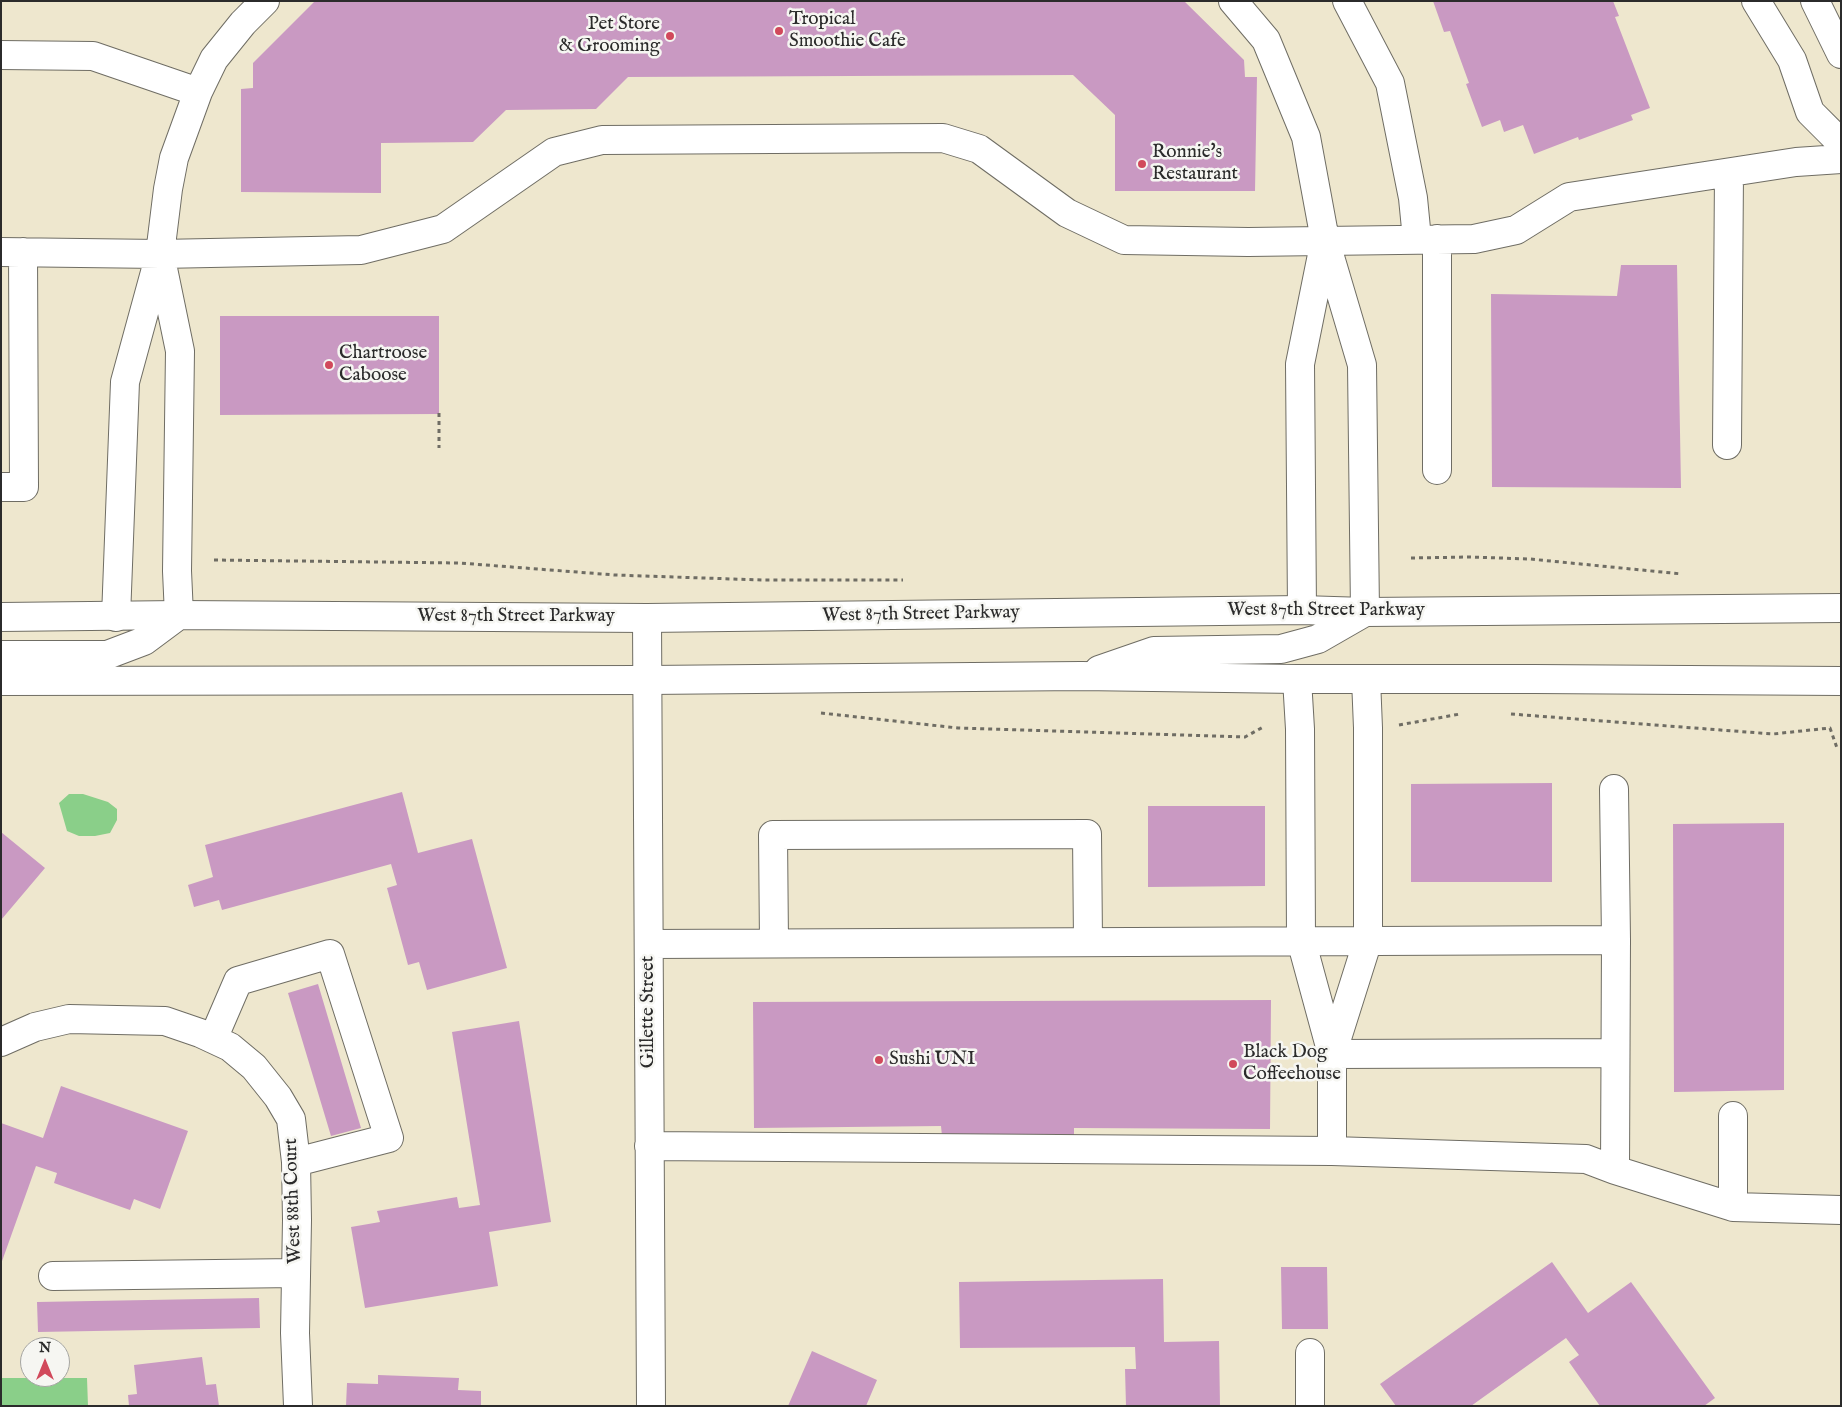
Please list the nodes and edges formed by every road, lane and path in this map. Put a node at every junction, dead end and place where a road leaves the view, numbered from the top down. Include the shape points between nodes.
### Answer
1 (265, 1) edge
2 (1233, 1) edge
3 (1347, 1) edge
4 (1756, 1) edge
5 (1815, 1) edge
6 (1841, 54) edge
7 (1, 56) edge
8 (198, 92) junction
9 (1841, 143) edge
10 (1841, 159) edge
11 (1729, 173) junction
12 (1325, 240) junction
13 (1427, 240) junction
14 (12, 252) edge
15 (160, 254) junction
16 (439, 412) dead end
17 (1727, 445) dead end
18 (439, 448) dead end
19 (1437, 470) dead end
20 (1, 487) edge
21 (1411, 558) dead end
22 (214, 560) dead end
23 (1691, 575) dead end
24 (909, 580) dead end
25 (1841, 608) edge
26 (1302, 610) junction
27 (1365, 612) junction
28 (179, 616) junction
29 (1, 617) edge
30 (116, 617) junction
31 (647, 618) junction
32 (1, 655) edge
33 (1082, 676) junction
34 (1297, 679) junction
35 (1366, 679) junction
36 (648, 680) junction
37 (1, 681) edge
38 (1841, 681) edge
39 (816, 713) dead end
40 (1461, 713) dead end
41 (1509, 714) dead end
42 (1264, 726) dead end
43 (1396, 726) dead end
44 (1837, 748) dead end
45 (1614, 788) dead end
46 (1301, 940) junction
47 (1368, 940) junction
48 (1616, 940) junction
49 (1088, 941) junction
50 (774, 943) junction
51 (649, 944) junction
52 (4, 1037) edge
53 (213, 1039) junction
54 (1615, 1053) junction
55 (1332, 1054) junction
56 (1733, 1116) dead end
57 (649, 1146) junction
58 (1332, 1151) junction
59 (296, 1162) junction
60 (1615, 1170) junction
61 (1733, 1207) junction
62 (1841, 1210) edge
63 (296, 1273) junction
64 (53, 1276) dead end
65 (1310, 1352) dead end
66 (298, 1406) edge
67 (651, 1406) edge
68 (1310, 1406) edge

1 - 8 street via 214,59
2 - 12 street via 1266,40 1306,137
3 - 13 street via 1390,83 1413,198
4 - 9 street via 1792,60 1810,112
5 - 6 street
7 - 8 street via 93,56
8 - 15 street via 174,158
10 - 11 street
11 - 13 street via 1569,196 1516,230 1474,240
11 - 17 street
12 - 13 street
12 - 15 street via 1124,240 1067,213 979,149 943,138 617,139 554,152 443,229 361,250
12 - 26 street via 1300,364
12 - 27 street via 1362,365
13 - 19 street
14 - 15 street
14 - 20 street via 24,487
15 - 28 street via 180,351
15 - 30 street via 125,382
16 - 18 path
21 - 23 path via 1530,559
22 - 24 path via 460,563 615,576
25 - 27 street, West 87th Street Parkway
26 - 27 street, West 87th Street Parkway
26 - 31 street, West 87th Street Parkway
27 - 33 street via 1318,639 1281,649 1154,651
28 - 30 street, West 87th Street Parkway
28 - 31 street, West 87th Street Parkway
28 - 32 street via 144,641 107,656
29 - 30 street, West 87th Street Parkway
31 - 36 street, Gillette Street
33 - 34 street
33 - 36 street
34 - 35 street
34 - 46 street
35 - 38 street
35 - 47 street
36 - 37 street
36 - 51 street, Gillette Street
39 - 42 path via 958,728 1246,737
40 - 43 path
41 - 44 path via 1773,734 1830,728
45 - 48 street
46 - 47 street
46 - 49 street
46 - 55 street
47 - 48 street
47 - 55 street
48 - 54 street
49 - 50 street
49 - 50 street via 1087,834 773,834
50 - 51 street
51 - 57 street, Gillette Street
52 - 53 street, West 88th Court via 69,1019 165,1021
53 - 59 street, West 88th Court via 230,1047 254,1067 278,1096 291,1119
53 - 59 street via 238,981 330,954 389,1138
54 - 55 street
54 - 60 street
55 - 58 street
56 - 61 street
57 - 58 street
57 - 67 street, Gillette Street
58 - 60 street via 1586,1159
59 - 63 street, West 88th Court
60 - 61 street
61 - 62 street
63 - 64 street
63 - 66 street, West 88th Court
65 - 68 street

